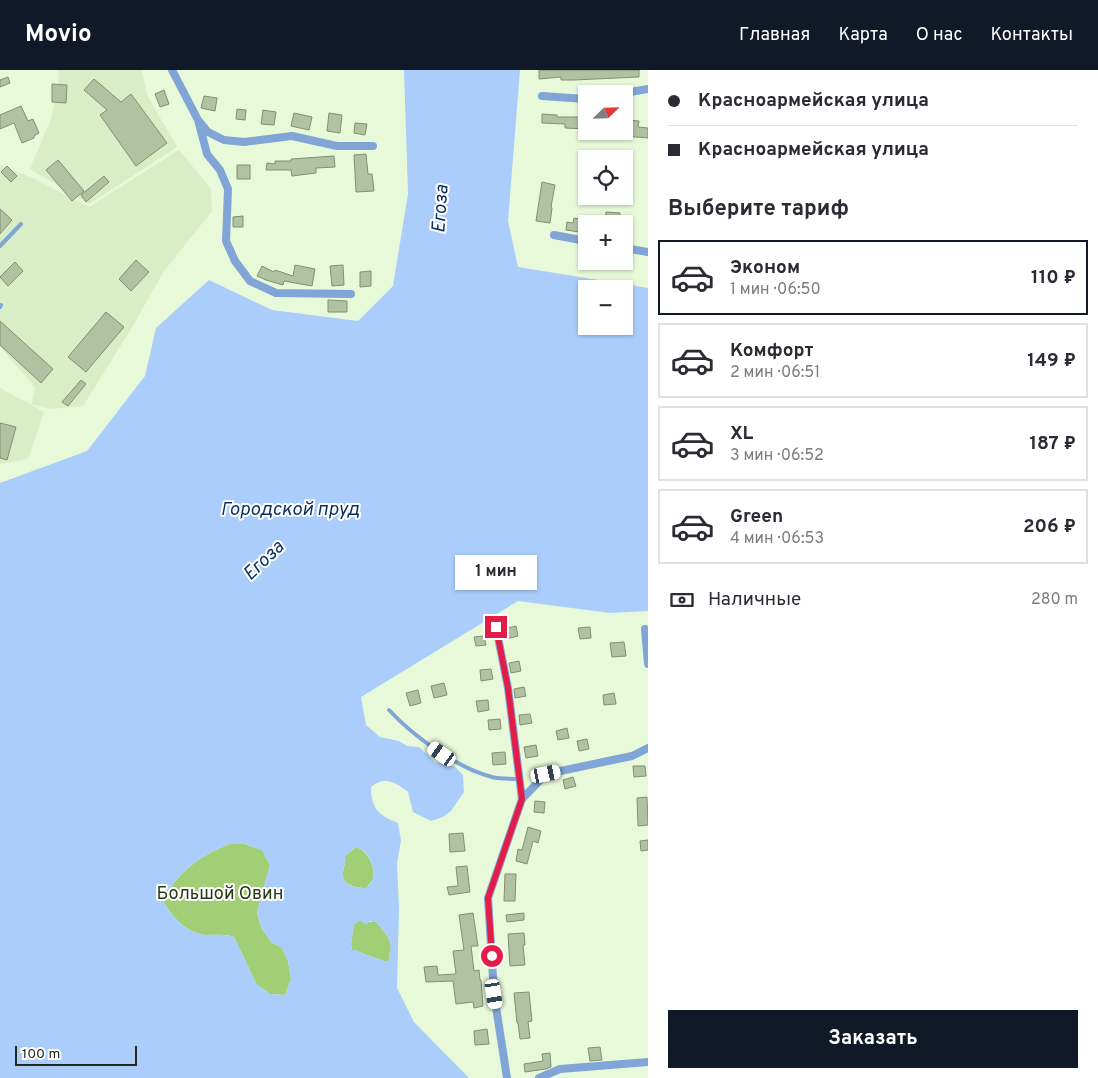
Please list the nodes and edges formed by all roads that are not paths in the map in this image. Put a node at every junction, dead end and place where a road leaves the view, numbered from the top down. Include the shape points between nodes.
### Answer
1 (172, 70) edge
2 (648, 89) edge
3 (633, 92) edge
4 (542, 96) dead end
5 (578, 98) edge
6 (198, 120) junction
7 (373, 146) dead end
8 (21, 224) dead end
9 (554, 235) dead end
10 (578, 240) edge
11 (0, 246) edge
12 (633, 250) edge
13 (648, 252) edge
14 (352, 294) dead end
15 (496, 627) dead end
16 (645, 630) dead end
17 (648, 664) edge
18 (389, 710) dead end
19 (648, 748) edge
20 (520, 779) junction
21 (522, 799) junction
22 (648, 1062) edge
23 (507, 1078) edge
24 (539, 1078) edge

1 - 6 street
2 - 3 street
4 - 5 street
6 - 7 street via 208,132 224,140 244,142 292,136 337,146
6 - 14 street via 208,154 228,189 226,241 235,261 250,281 276,293
8 - 11 lane
9 - 10 street
12 - 13 street
15 - 20 street
16 - 17 street
18 - 20 lane via 403,726 457,762 493,777
19 - 21 street via 632,756 546,774
20 - 21 street
21 - 23 street via 488,898 494,994
22 - 24 street via 560,1069

